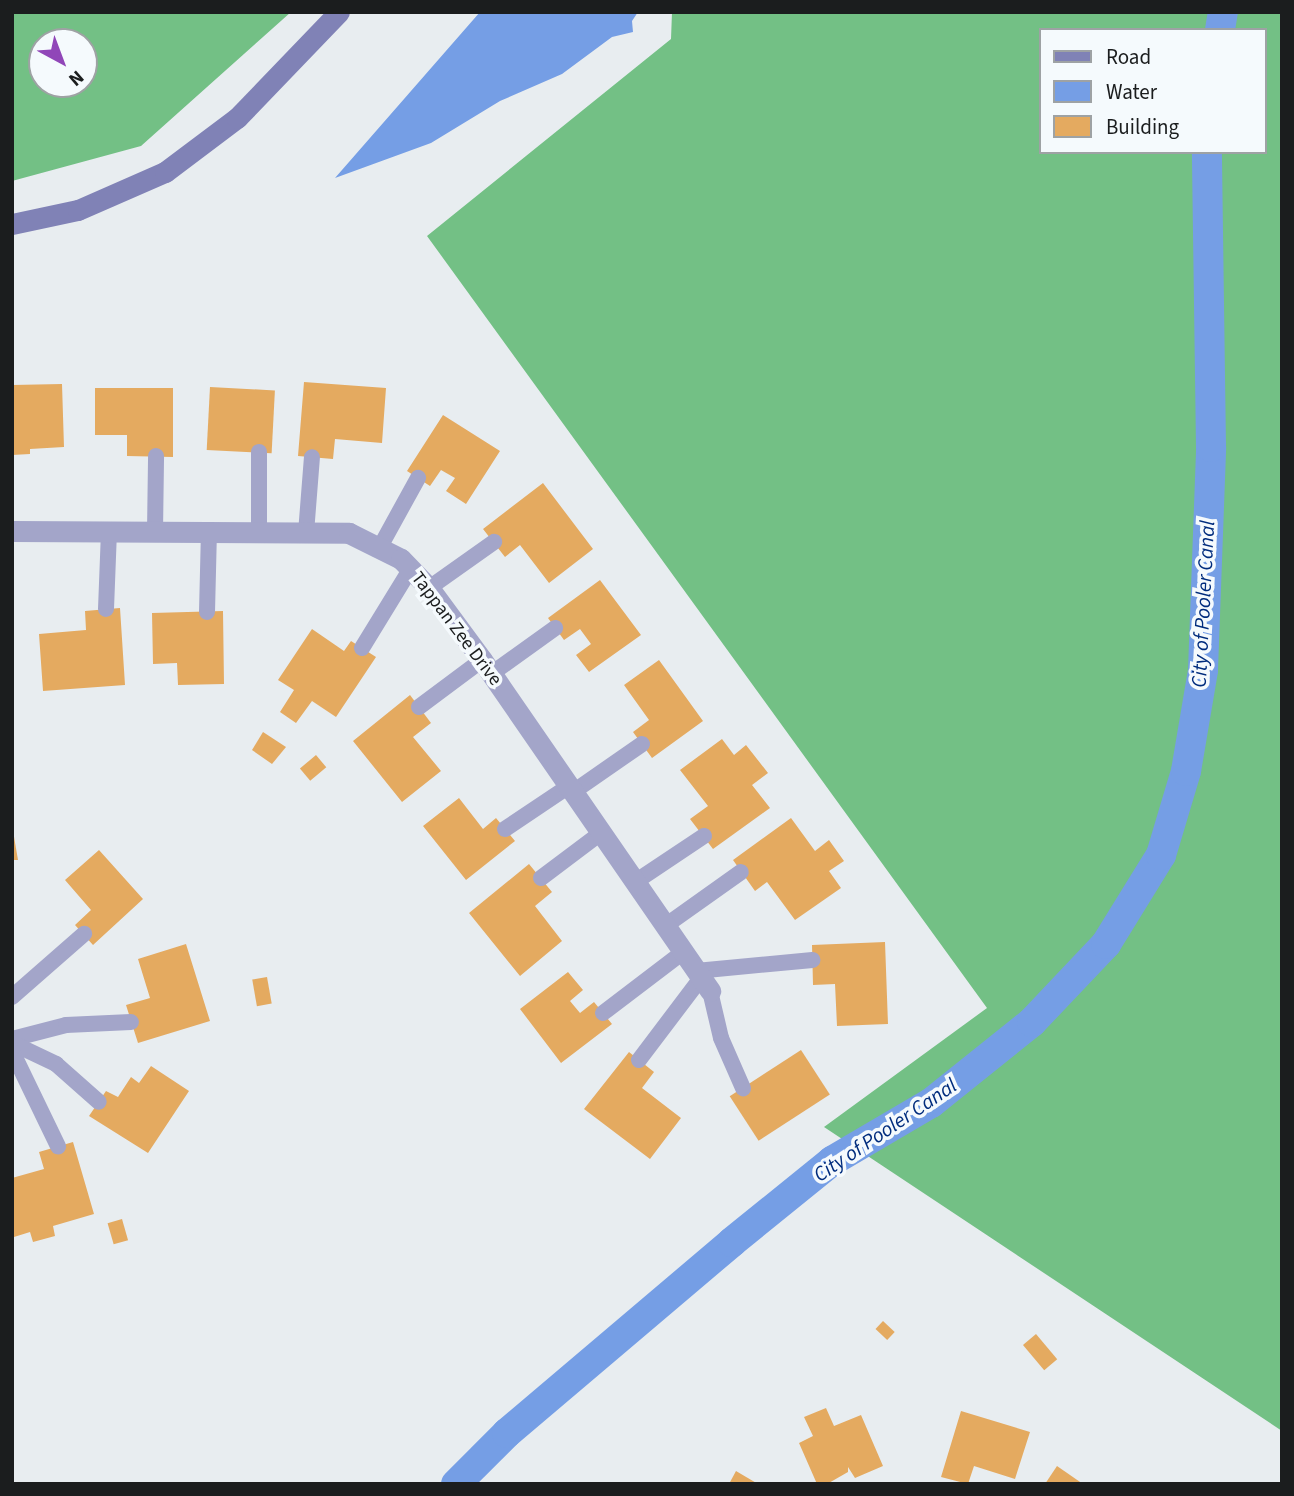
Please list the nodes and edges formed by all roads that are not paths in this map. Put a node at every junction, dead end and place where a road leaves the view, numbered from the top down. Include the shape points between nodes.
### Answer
1 (339, 12) edge
2 (12, 224) edge
3 (259, 452) dead end
4 (156, 456) dead end
5 (312, 457) dead end
6 (418, 478) dead end
7 (12, 531) edge
8 (109, 531) junction
9 (155, 532) junction
10 (209, 532) junction
11 (258, 533) junction
12 (306, 533) junction
13 (494, 542) dead end
14 (380, 547) junction
15 (411, 568) junction
16 (429, 588) junction
17 (106, 609) dead end
18 (206, 612) dead end
19 (555, 628) dead end
20 (362, 648) dead end
21 (487, 667) junction
22 (419, 707) dead end
23 (642, 744) dead end
24 (571, 789) junction
25 (505, 830) dead end
26 (601, 833) junction
27 (704, 836) dead end
28 (741, 872) dead end
29 (541, 878) dead end
30 (635, 882) junction
31 (665, 926) junction
32 (84, 934) dead end
33 (683, 952) junction
34 (812, 960) dead end
35 (702, 980) junction
36 (12, 998) edge
37 (603, 1013) dead end
38 (131, 1023) dead end
39 (12, 1041) edge
40 (12, 1051) edge
41 (639, 1060) dead end
42 (743, 1087) dead end
43 (99, 1102) dead end
44 (58, 1146) dead end

1 - 2 street via 237,118 164,172 78,210
3 - 11 lane
4 - 9 lane
5 - 12 lane
6 - 14 lane
7 - 8 street, Tappan Zee Drive
8 - 9 street, Tappan Zee Drive
8 - 17 lane
9 - 10 street, Tappan Zee Drive
10 - 11 street, Tappan Zee Drive
10 - 18 lane
11 - 12 street, Tappan Zee Drive
12 - 14 street, Tappan Zee Drive via 349,533
13 - 16 lane
14 - 15 street, Tappan Zee Drive
15 - 16 street, Tappan Zee Drive
15 - 20 lane
16 - 21 street, Tappan Zee Drive
19 - 21 lane
21 - 22 lane
21 - 24 street, Tappan Zee Drive
23 - 24 lane
24 - 25 lane
24 - 26 street, Tappan Zee Drive
26 - 29 lane
26 - 30 street, Tappan Zee Drive
27 - 30 lane
28 - 31 lane
30 - 31 street, Tappan Zee Drive
31 - 33 street, Tappan Zee Drive
32 - 36 lane
33 - 35 street, Tappan Zee Drive
33 - 37 lane
34 - 35 lane
35 - 41 lane
35 - 42 lane
38 - 39 lane via 66,1025
39 - 43 lane via 56,1064
40 - 44 lane

